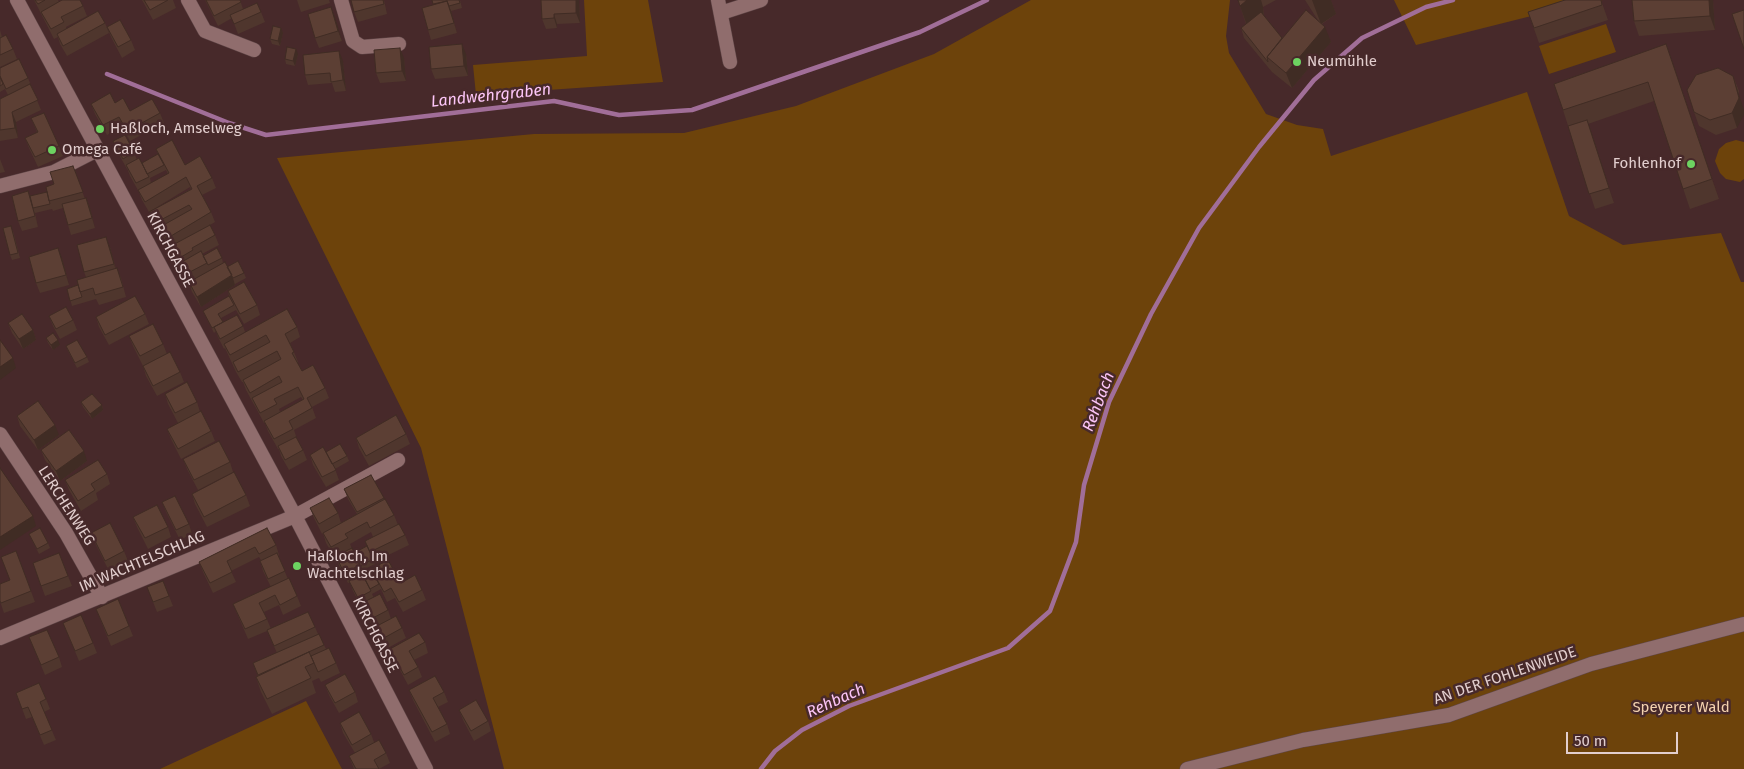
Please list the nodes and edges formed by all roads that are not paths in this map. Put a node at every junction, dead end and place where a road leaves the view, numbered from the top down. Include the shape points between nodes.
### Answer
1 (17, 0) edge
2 (188, 0) edge
3 (341, 0) edge
4 (761, 0) edge
5 (720, 6) edge
6 (399, 44) dead end
7 (254, 50) dead end
8 (730, 62) dead end
9 (97, 150) junction
10 (0, 186) edge
11 (0, 434) edge
12 (398, 460) dead end
13 (295, 516) junction
14 (102, 597) junction
15 (1744, 624) edge
16 (0, 638) edge
17 (426, 769) edge
18 (1187, 769) edge

1 - 9 street, KIRCHGASSE
2 - 7 street via 205,31
3 - 6 street via 353,42 362,47
4 - 5 street
5 - 8 street
9 - 10 street via 54,172
9 - 13 street, KIRCHGASSE
11 - 14 street, LERCHENWEG via 66,533
12 - 13 street
13 - 14 street, IM WACHTELSCHLAG
13 - 17 street, KIRCHGASSE
14 - 16 street, IM WACHTELSCHLAG
15 - 18 street, AN DER FOHLENWEIDE via 1591,664 1449,715 1303,740

